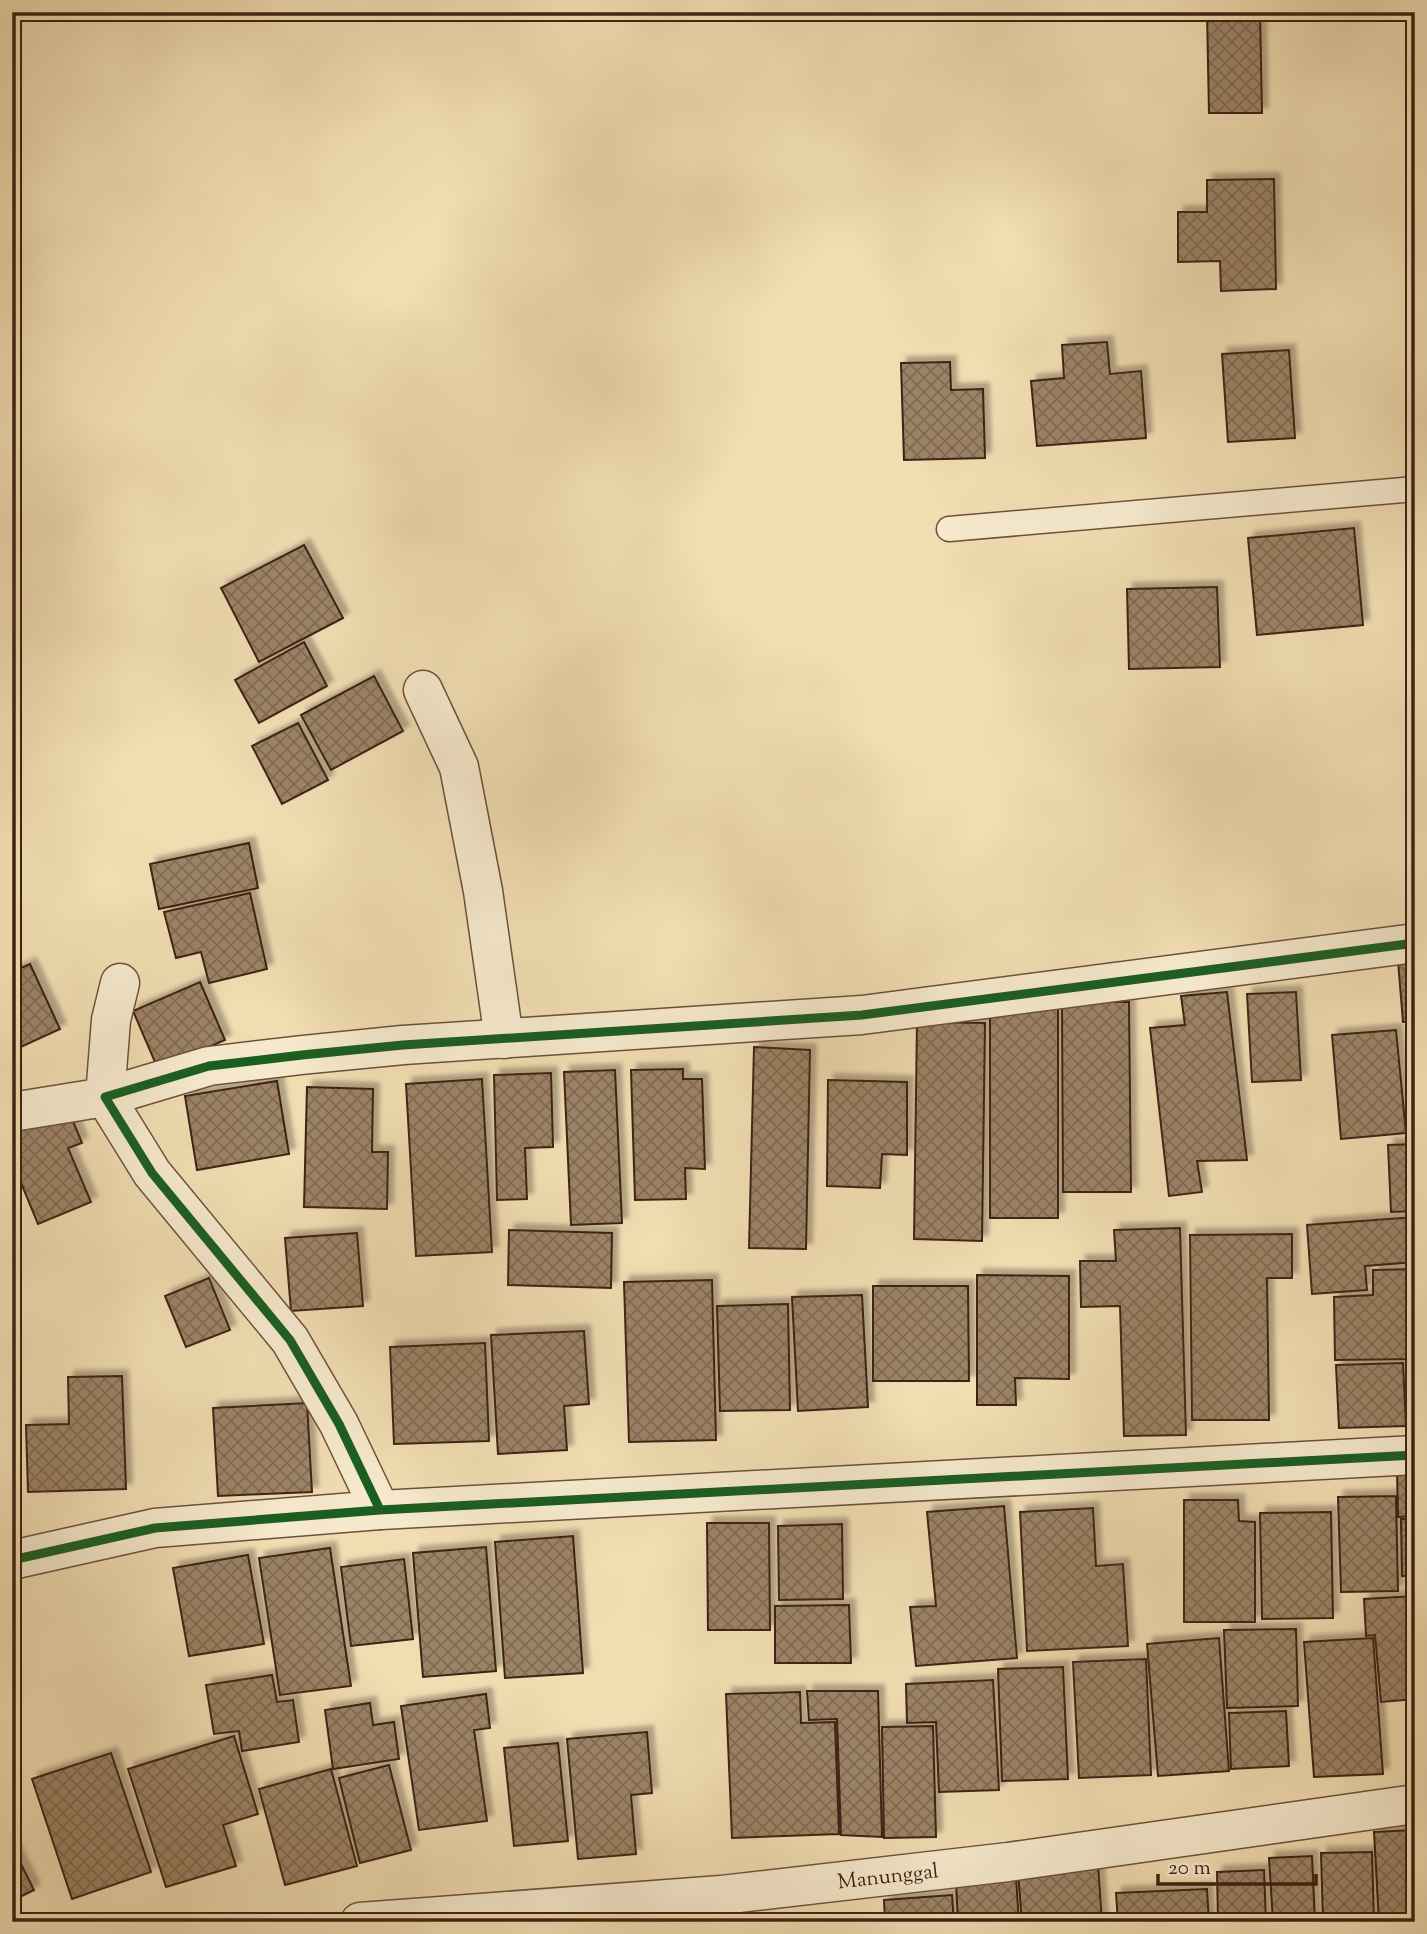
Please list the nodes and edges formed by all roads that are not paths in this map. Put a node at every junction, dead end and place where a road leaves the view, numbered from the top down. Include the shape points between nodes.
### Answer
1 (1415, 489) edge
2 (949, 529) dead end
3 (422, 690) dead end
4 (1415, 943) edge
5 (120, 983) dead end
6 (504, 1039) junction
7 (105, 1097) junction
8 (12, 1112) edge
9 (1415, 1455) edge
10 (380, 1510) junction
11 (12, 1560) edge
12 (1415, 1804) edge
13 (360, 1922) edge

1 - 2 lane
3 - 6 street via 459,767
4 - 6 street via 862,1015
5 - 7 street via 111,1020
6 - 7 street via 377,1047 209,1066
7 - 8 street
7 - 10 street via 152,1173 290,1340
9 - 10 street
10 - 11 street via 155,1528
12 - 13 street, Manunggal via 1021,1860 721,1895

